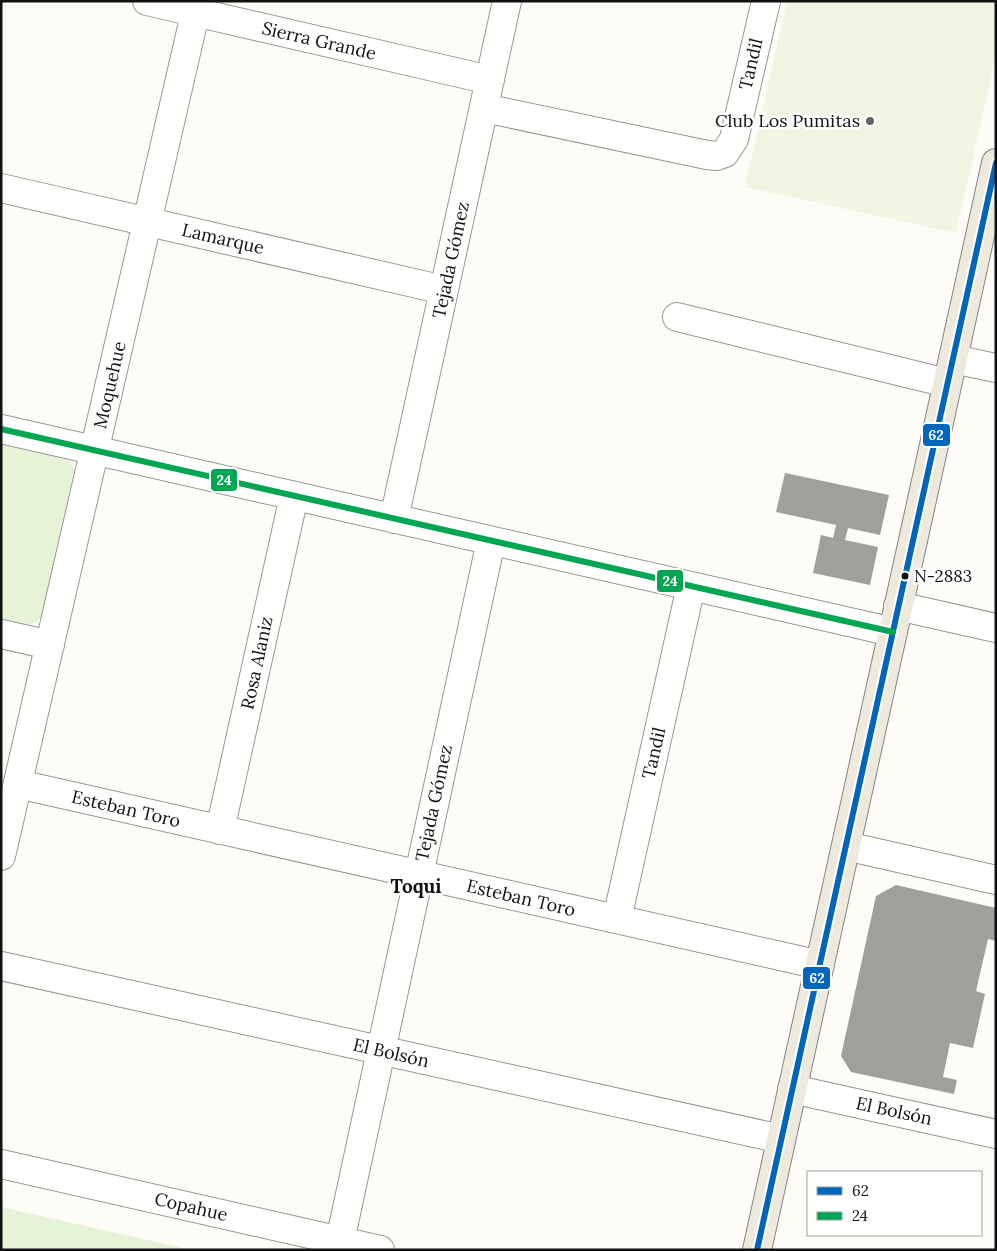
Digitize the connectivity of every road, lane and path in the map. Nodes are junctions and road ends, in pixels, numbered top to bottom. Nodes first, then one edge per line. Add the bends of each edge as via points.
1 (147, 1) edge
2 (507, 1) edge
3 (766, 1) edge
4 (197, 7) edge
5 (490, 80) junction
6 (484, 108) junction
7 (996, 163) edge
8 (1, 188) edge
9 (147, 221) junction
10 (444, 290) junction
11 (677, 317) dead end
12 (996, 368) edge
13 (950, 371) junction
14 (1, 430) edge
15 (95, 451) junction
16 (294, 496) junction
17 (394, 519) junction
18 (491, 541) junction
19 (691, 586) junction
20 (896, 619) junction
21 (996, 628) edge
22 (1, 634) edge
23 (50, 645) junction
24 (18, 784) junction
25 (220, 830) junction
26 (846, 846) junction
27 (1, 856) edge
28 (419, 875) junction
29 (996, 880) edge
30 (617, 919) junction
31 (820, 965) junction
32 (1, 966) edge
33 (381, 1050) junction
34 (792, 1089) junction
35 (996, 1134) edge
36 (781, 1139) junction
37 (1, 1164) edge
38 (340, 1241) junction
39 (380, 1250) edge
40 (757, 1250) edge

1 - 4 street, Sierra Grande
2 - 5 street, Tejada Gómez
3 - 6 street, Tandil via 734,139 725,153 707,155
4 - 5 street, Sierra Grande
4 - 9 street, Moquehue
5 - 6 street, Tejada Gómez
6 - 10 street, Tejada Gómez
7 - 13 main road
8 - 9 street, Lamarque
9 - 10 street, Lamarque
9 - 15 street, Moquehue
10 - 17 street, Tejada Gómez
11 - 13 street
12 - 13 street
13 - 20 main road
14 - 15 street
15 - 16 street
15 - 23 street, Moquehue
16 - 17 street
16 - 25 street, Rosa Alaniz
17 - 18 street
18 - 19 street
18 - 28 street, Tejada Gómez
19 - 20 street
19 - 30 street, Tandil
20 - 21 street
20 - 26 main road
22 - 23 street
23 - 24 street, Moquehue
24 - 25 street, Esteban Toro
24 - 27 street, Moquehue
25 - 28 street, Esteban Toro
26 - 29 street
26 - 31 main road
28 - 30 street, Esteban Toro
28 - 33 street, Tejada Gómez
30 - 31 street, Esteban Toro
31 - 34 main road
32 - 33 street, El Bolsón
33 - 36 street, El Bolsón
33 - 38 street, Tejada Gómez
34 - 35 street, El Bolsón
34 - 36 main road
36 - 40 main road
37 - 38 street, Copahue
38 - 39 street, Copahue

